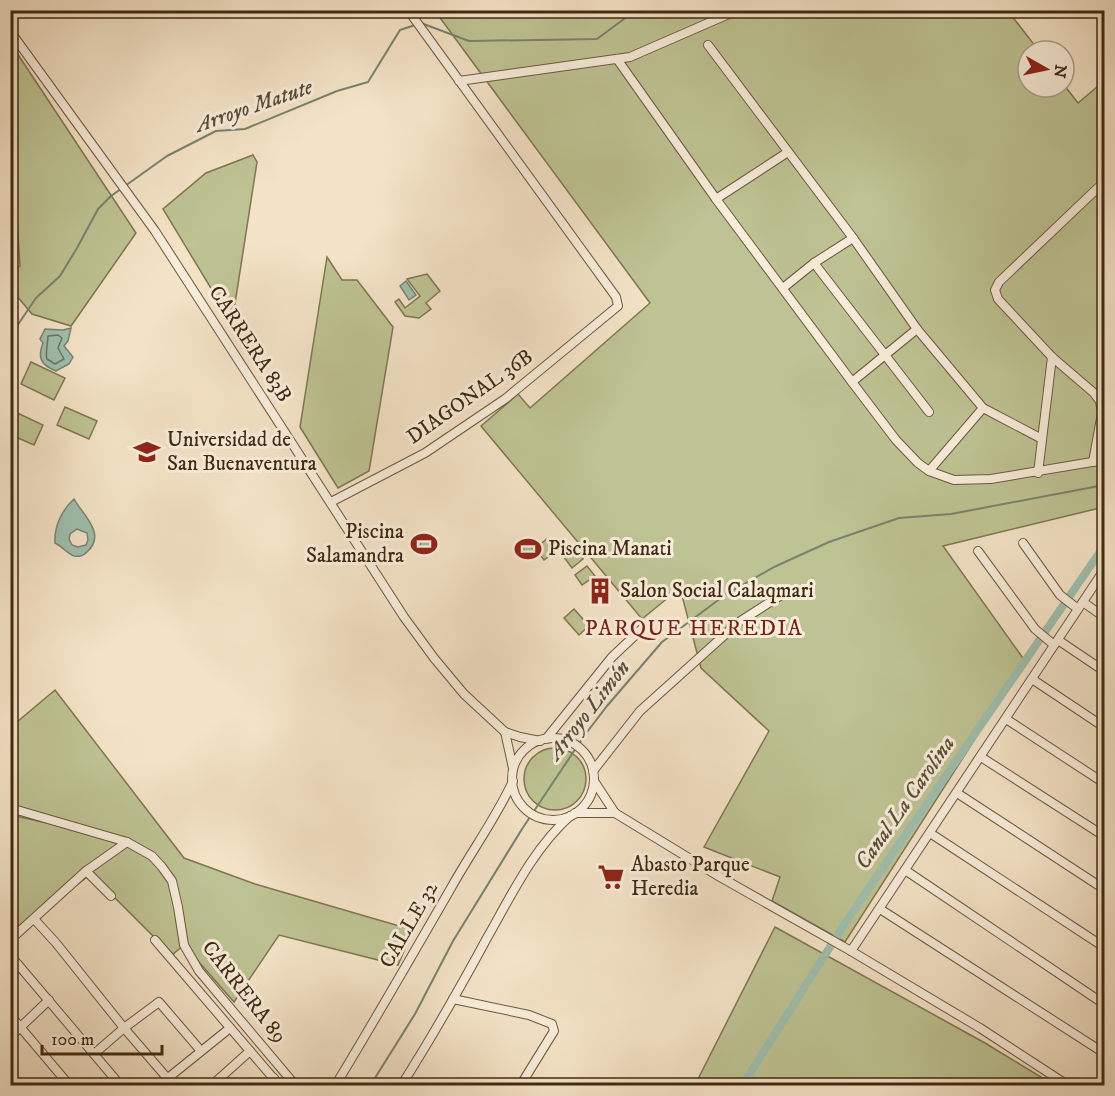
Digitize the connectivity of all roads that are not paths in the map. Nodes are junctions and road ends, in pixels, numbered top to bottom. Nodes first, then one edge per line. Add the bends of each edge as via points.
1 (408, 10) edge
2 (738, 10) edge
3 (10, 31) edge
4 (708, 45) dead end
5 (617, 59) junction
6 (459, 81) junction
7 (788, 152) junction
8 (1104, 182) edge
9 (716, 199) junction
10 (853, 238) junction
11 (814, 263) junction
12 (783, 288) junction
13 (917, 329) junction
14 (885, 355) junction
15 (1052, 357) junction
16 (852, 382) junction
17 (983, 408) junction
18 (1103, 411) edge
19 (929, 412) dead end
20 (1042, 439) junction
21 (1104, 460) edge
22 (1093, 462) junction
23 (929, 471) junction
24 (1038, 473) junction
25 (332, 502) junction
26 (1023, 543) dead end
27 (978, 550) dead end
28 (1104, 570) edge
29 (786, 592) dead end
30 (1081, 606) junction
31 (1104, 617) edge
32 (645, 626) dead end
33 (1056, 643) junction
34 (1104, 671) edge
35 (1032, 679) junction
36 (1006, 719) junction
37 (1104, 727) edge
38 (505, 732) junction
39 (543, 740) junction
40 (981, 757) junction
41 (514, 771) junction
42 (593, 771) junction
43 (513, 781) junction
44 (594, 781) junction
45 (1104, 783) edge
46 (957, 793) junction
47 (10, 808) edge
48 (615, 813) junction
49 (572, 815) junction
50 (930, 833) junction
51 (1104, 836) edge
52 (127, 842) junction
53 (905, 870) junction
54 (86, 871) junction
55 (1104, 889) edge
56 (111, 896) dead end
57 (880, 909) junction
58 (35, 920) junction
59 (10, 940) edge
60 (155, 940) dead end
61 (1104, 947) edge
62 (848, 948) junction
63 (10, 955) edge
64 (453, 999) junction
65 (49, 1000) junction
66 (1104, 1004) edge
67 (10, 1015) edge
68 (21, 1028) junction
69 (124, 1028) junction
70 (230, 1028) junction
71 (10, 1037) edge
72 (201, 1051) junction
73 (250, 1051) junction
74 (1104, 1053) edge
75 (94, 1054) junction
76 (168, 1078) junction
77 (274, 1078) junction
78 (70, 1086) edge
79 (121, 1086) edge
80 (174, 1086) edge
81 (211, 1086) edge
82 (265, 1086) edge
83 (280, 1086) edge
84 (296, 1086) edge
85 (335, 1086) edge
86 (401, 1086) edge
87 (520, 1086) edge
88 (1069, 1086) edge

1 - 6 street
2 - 5 street via 630,57
3 - 25 street, CARRERA 83B via 138,207
4 - 7 street
5 - 6 street
5 - 9 street
6 - 25 street, DIAGONAL 36B via 616,297 618,306 505,399 425,453
7 - 9 street
7 - 10 street
8 - 15 street via 995,290
9 - 12 street
10 - 11 street
10 - 13 street
11 - 12 street
11 - 14 street
12 - 16 street
13 - 14 street
13 - 17 street
14 - 16 street
14 - 19 street
15 - 18 street via 1094,393
15 - 20 street
16 - 23 street via 896,440
17 - 20 street
17 - 23 street
18 - 22 street
20 - 24 street
21 - 22 street
22 - 24 street
23 - 24 street via 954,480
25 - 38 street, CARRERA 83B via 434,658 464,694
26 - 30 street via 1060,595
27 - 33 street via 1035,630
28 - 30 street
29 - 42 street via 739,622 640,711
30 - 31 street
30 - 33 street
32 - 39 street via 612,657
33 - 34 street
33 - 35 street
35 - 36 street
35 - 37 street
36 - 40 street
36 - 45 street
38 - 39 street, CARRERA 83B
38 - 41 street
39 - 41 street via 523,752
39 - 42 street via 569,741 585,753
40 - 46 street
40 - 51 street
41 - 43 street
42 - 44 street
43 - 49 street via 521,804 534,815 551,820
43 - 85 street, CALLE 32
44 - 48 street
44 - 49 street via 589,799
46 - 50 street
46 - 55 street
47 - 52 street, CARRERA 89
48 - 49 street
48 - 62 street via 720,878
49 - 64 street via 545,842
50 - 53 street
50 - 61 street
52 - 54 street
52 - 84 street, CARRERA 89 via 152,856 162,867 171,882 184,945 199,971
53 - 57 street
53 - 66 street
54 - 56 street
54 - 58 street
57 - 62 street
57 - 74 street
58 - 59 street
58 - 69 street
60 - 70 street
62 - 88 street
63 - 65 street
64 - 86 street
64 - 87 street via 552,1024 554,1031
65 - 68 street
65 - 75 street
67 - 68 street
68 - 71 street
68 - 78 street
69 - 72 street via 159,1002
69 - 75 street
69 - 76 street
70 - 72 street
70 - 73 street
72 - 76 street
73 - 77 street
73 - 81 street
75 - 79 street
76 - 80 street
77 - 82 street
77 - 83 street

